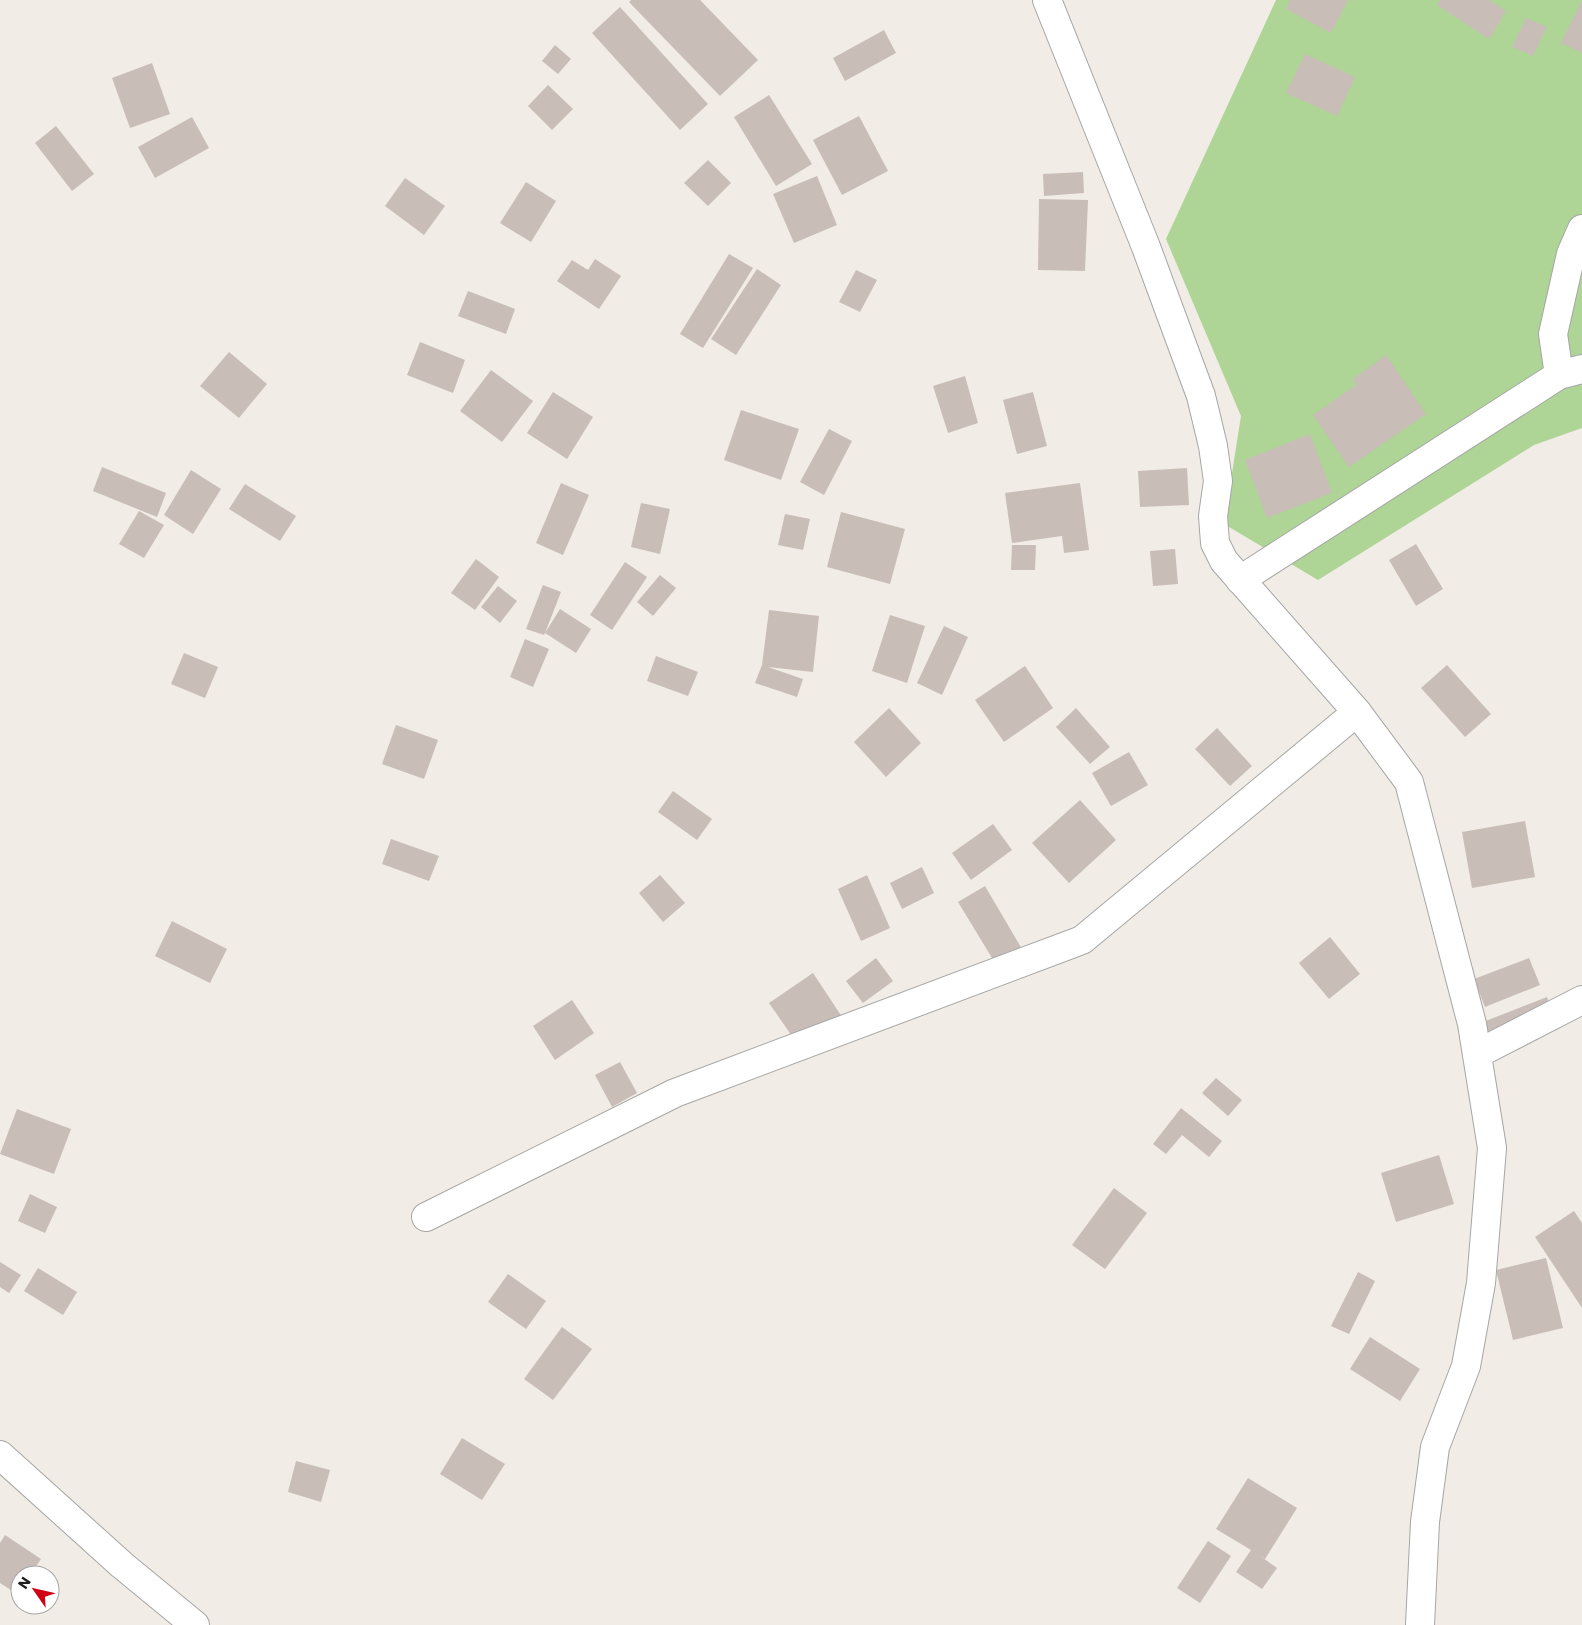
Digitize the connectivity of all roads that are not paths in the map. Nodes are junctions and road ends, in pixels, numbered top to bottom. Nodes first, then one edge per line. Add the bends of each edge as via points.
1 (1047, 0) edge
2 (1582, 229) edge
3 (1570, 372) edge
4 (1240, 580) junction
5 (1357, 712) junction
6 (1582, 1000) edge
7 (1477, 1054) junction
8 (426, 1217) dead end
9 (0, 1455) edge
10 (195, 1625) edge
11 (1420, 1625) edge

1 - 4 street via 1146,247 1201,396 1218,481 1213,516 1215,543 1224,561
2 - 3 street via 1571,254 1553,334
3 - 4 street
4 - 5 street
5 - 7 street via 1409,782
5 - 8 street via 1082,940 675,1093
6 - 7 street
7 - 11 street via 1492,1148 1481,1283 1466,1366 1434,1447 1425,1522
9 - 10 street via 122,1565

